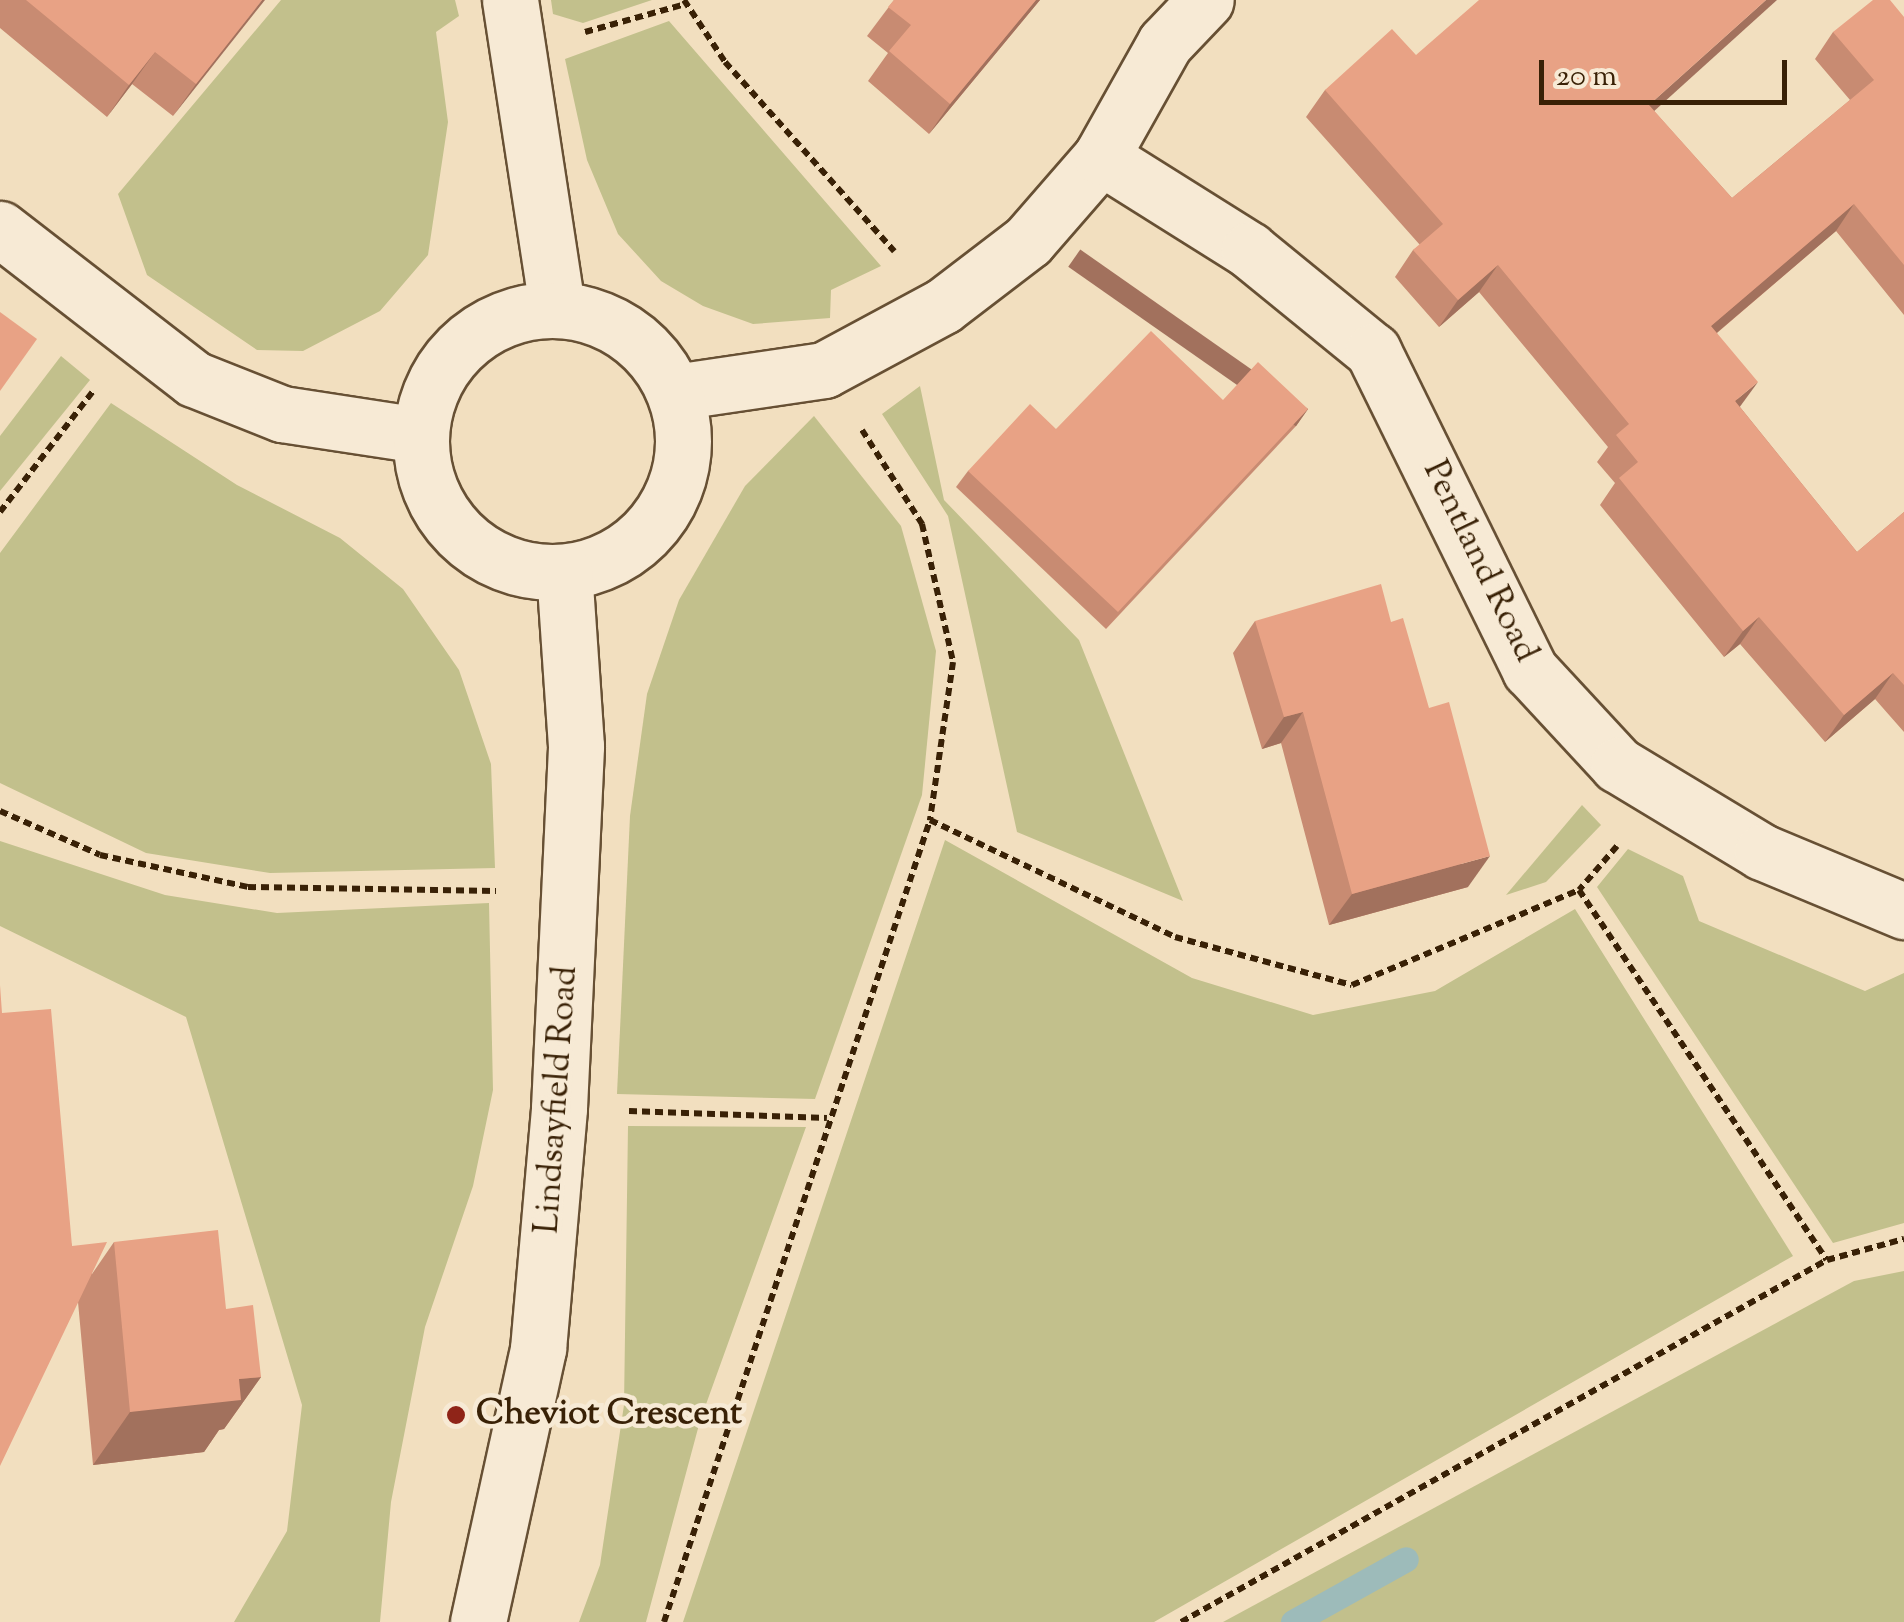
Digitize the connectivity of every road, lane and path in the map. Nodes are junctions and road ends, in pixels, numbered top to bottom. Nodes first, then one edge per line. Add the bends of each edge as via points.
1 (1206, 0) edge
2 (684, 2) edge
3 (515, 25) edge
4 (1100, 157) junction
5 (0, 229) edge
6 (943, 306) junction
7 (557, 308) junction
8 (136, 336) junction
9 (824, 370) junction
10 (674, 392) junction
11 (420, 435) junction
12 (0, 512) edge
13 (564, 572) junction
14 (1661, 794) junction
15 (0, 811) edge
16 (930, 820) junction
17 (1579, 890) junction
18 (572, 893) junction
19 (1904, 911) edge
20 (559, 1108) junction
21 (827, 1118) junction
22 (1904, 1239) edge
23 (1827, 1260) junction
24 (478, 1622) edge
25 (664, 1622) edge
26 (1181, 1622) edge

1 - 4 street via 1165,43
2 - 3 path
2 - 6 path via 724,62
3 - 7 street
4 - 6 street via 1028,241
4 - 14 street, Pentland Road via 1249,250 1373,351 1530,670 1618,765
5 - 8 street
6 - 9 street
7 - 10 street via 628,332
7 - 11 street via 478,331 429,394
8 - 11 street via 194,379 282,414
8 - 12 path
9 - 10 street
9 - 16 path via 922,524 953,662
10 - 13 street via 680,476 662,516 632,546
11 - 13 street via 424,477 442,516 472,546 509,566
13 - 18 street, Lindsayfield Road via 576,746
14 - 17 path
14 - 19 street, Pentland Road via 1762,852
15 - 18 path via 100,855 248,887
16 - 17 path via 1176,937 1352,985
16 - 21 path
17 - 23 path
18 - 20 street, Lindsayfield Road
20 - 21 path
20 - 24 street, Lindsayfield Road via 538,1349
21 - 25 path
22 - 23 path
23 - 26 path

